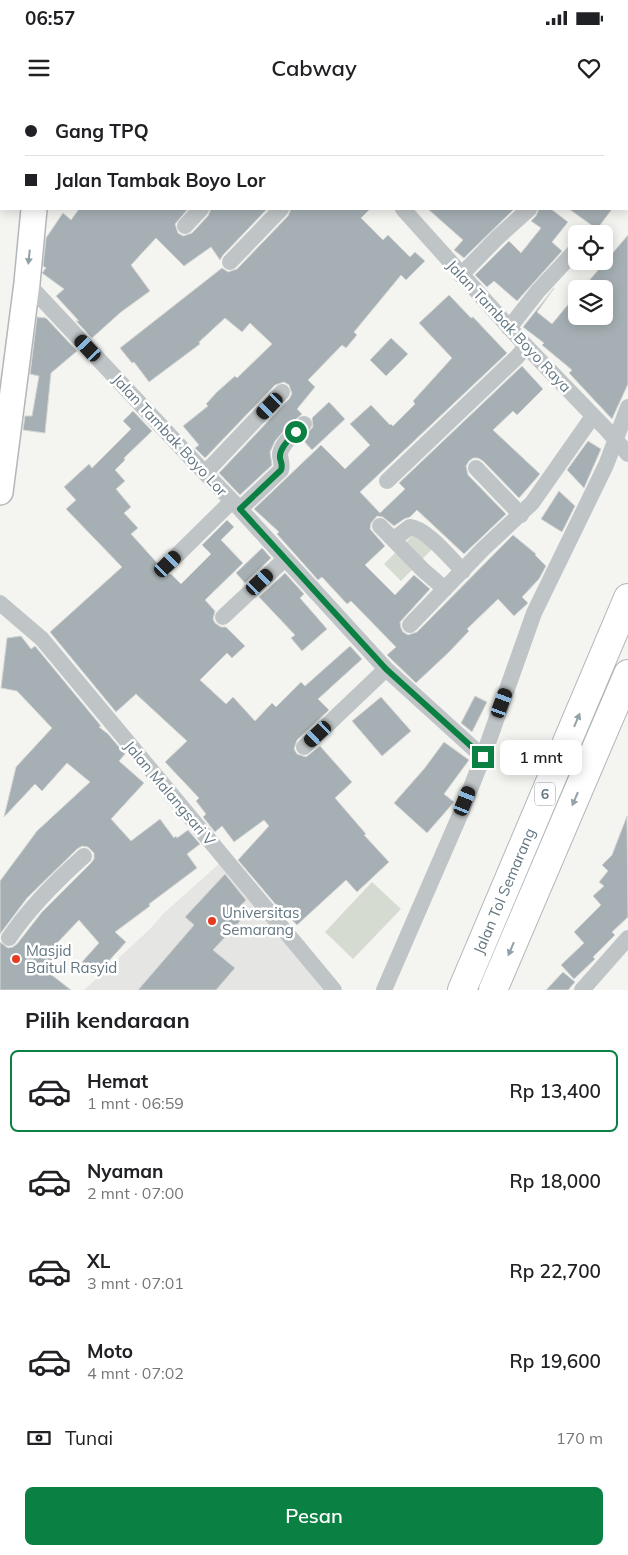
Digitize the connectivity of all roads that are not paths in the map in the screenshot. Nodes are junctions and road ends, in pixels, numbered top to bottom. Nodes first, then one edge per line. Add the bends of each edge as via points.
1 (34, 210) edge
2 (200, 210) edge
3 (280, 210) edge
4 (404, 210) edge
5 (528, 210) edge
6 (185, 226) dead end
7 (568, 259) edge
8 (230, 262) dead end
9 (461, 274) junction
10 (27, 283) junction
11 (509, 328) junction
12 (526, 346) junction
13 (282, 392) dead end
14 (628, 407) edge
15 (593, 416) junction
16 (304, 424) dead end
17 (616, 441) junction
18 (628, 454) edge
19 (476, 468) dead end
20 (204, 473) junction
21 (388, 482) dead end
22 (0, 492) edge
23 (236, 505) junction
24 (520, 514) junction
25 (380, 526) dead end
26 (394, 539) junction
27 (285, 559) junction
28 (168, 564) dead end
29 (463, 571) junction
30 (445, 589) junction
31 (628, 598) edge
32 (0, 603) edge
33 (223, 617) dead end
34 (410, 625) dead end
35 (386, 669) junction
36 (628, 674) edge
37 (304, 747) dead end
38 (483, 757) junction
39 (84, 856) dead end
40 (9, 938) dead end
41 (628, 938) edge
42 (334, 990) edge
43 (384, 990) edge
44 (462, 990) edge
45 (493, 990) edge
46 (582, 990) edge

1 -> 10 main road
2 - 6 street
3 - 8 street
4 - 9 street, Jalan Tambak Boyo Raya
5 - 9 street
7 - 11 street
9 - 11 street, Jalan Tambak Boyo Raya
10 - 20 street, Jalan Tambak Boyo Lor
10 - 22 main road
11 - 12 street, Jalan Tambak Boyo Raya
12 - 15 street, Jalan Tambak Boyo Raya
12 - 21 street
13 - 20 street
14 - 17 street
15 - 17 street, Jalan Tambak Boyo Raya
15 - 24 street via 541,493
16 - 23 street via 281,450 281,470
17 - 18 street, Jalan Tambak Boyo Raya
17 - 38 street via 534,613
19 - 24 street
20 - 23 street, Jalan Tambak Boyo Lor
23 - 27 street, Jalan Tambak Boyo Lor
23 - 28 street
24 - 29 street
25 - 26 street
26 - 29 street via 410,527 416,527
26 - 30 street
27 - 33 street
27 - 35 street, Jalan Tambak Boyo Lor
29 - 30 street
30 - 34 street
44 -> 31 highway, Jalan Tol Semarang / 6
32 - 42 street, Jalan Malangsari V via 42,640
35 - 37 street
35 - 38 street, Jalan Tambak Boyo Lor
36 -> 45 highway, Jalan Tol Semarang / 6
38 - 43 street
39 - 40 street via 36,903
41 - 46 street

